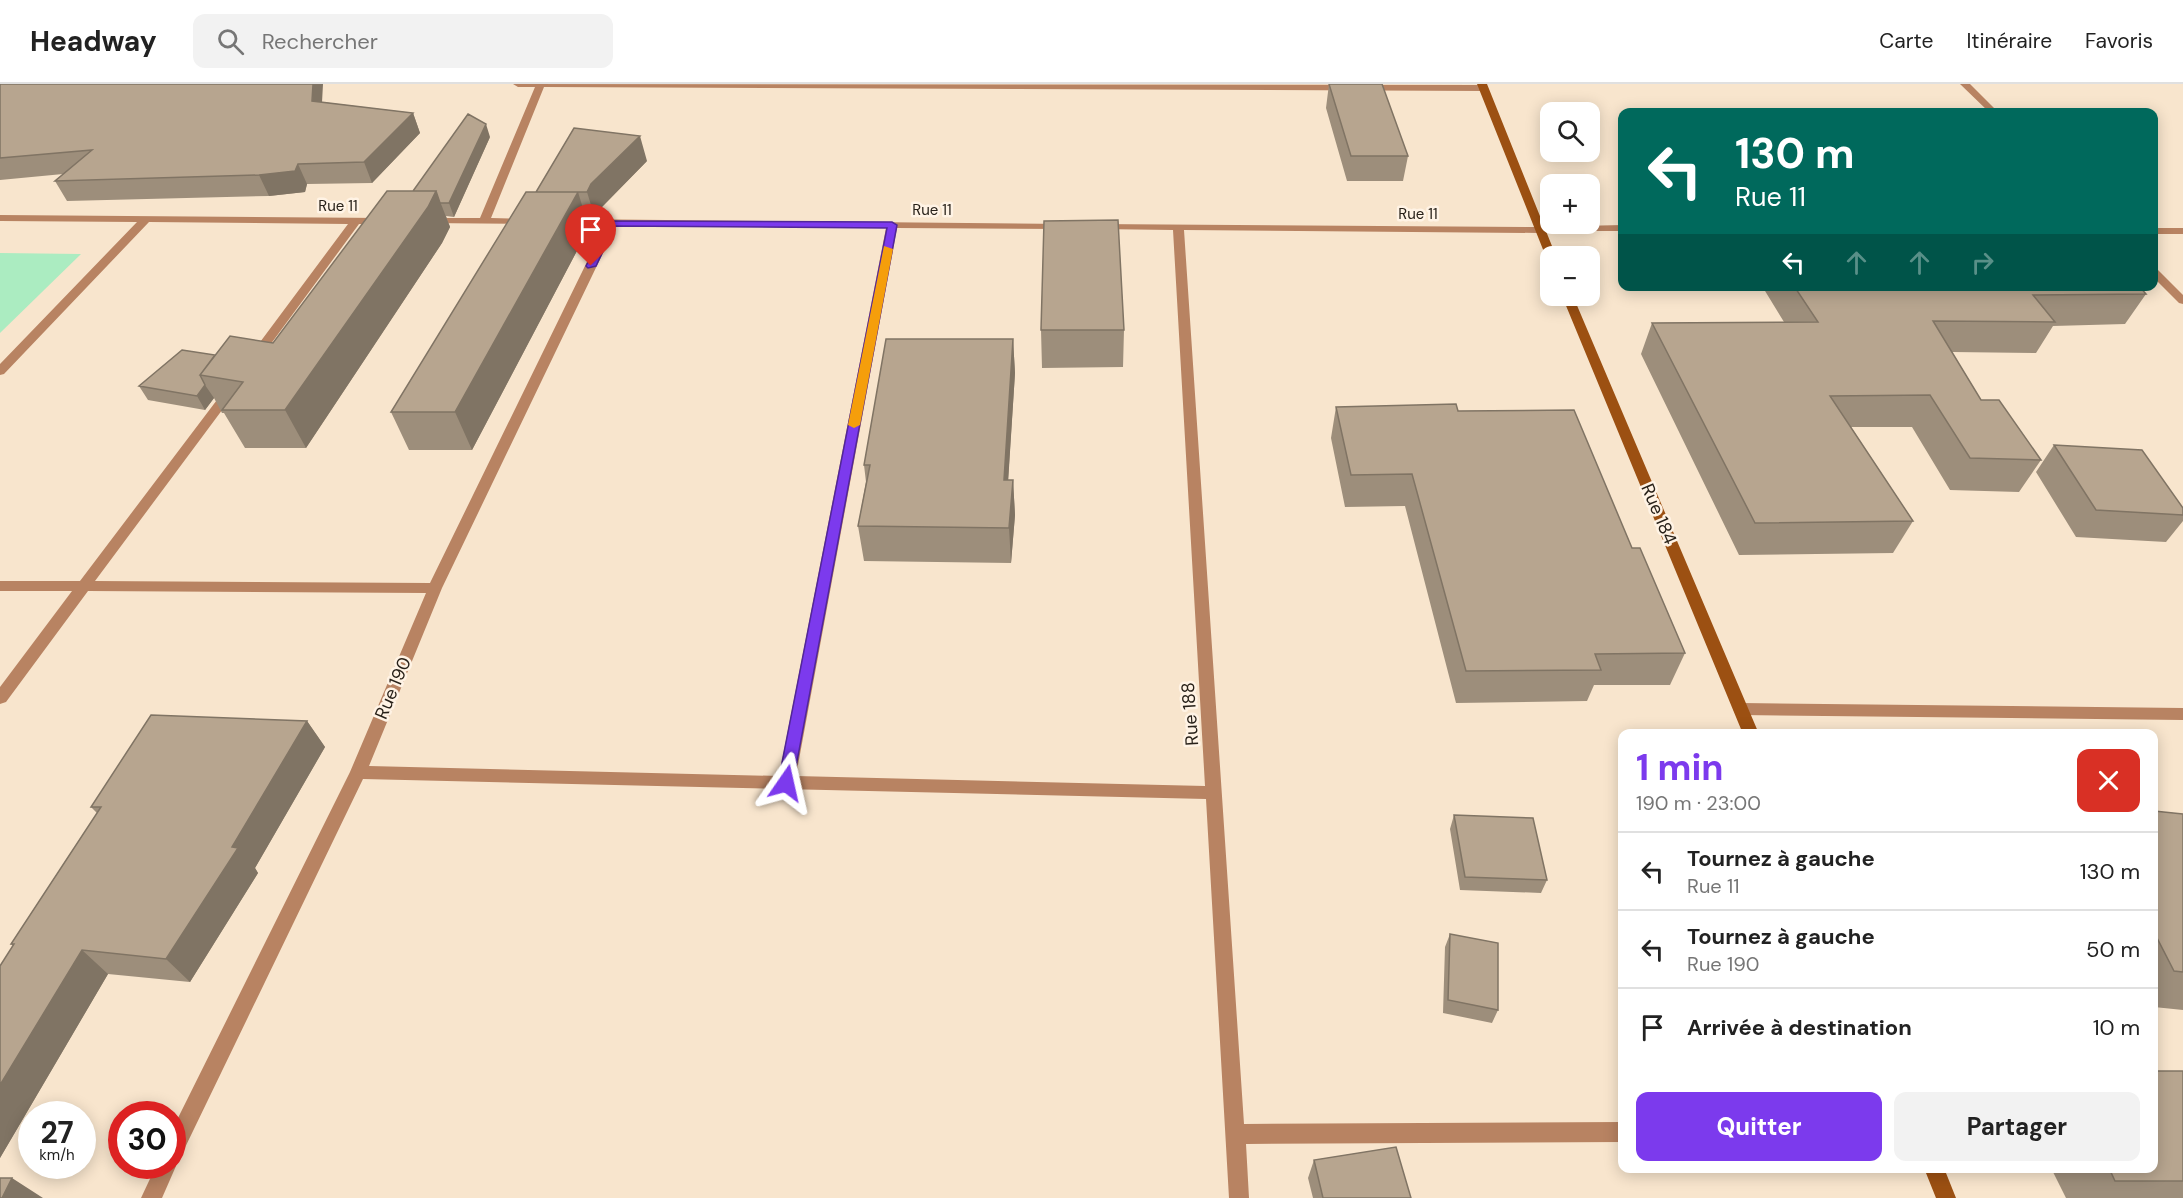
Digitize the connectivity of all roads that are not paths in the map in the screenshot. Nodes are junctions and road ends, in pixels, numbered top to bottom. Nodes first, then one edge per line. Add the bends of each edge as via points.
1 (518, 84) edge
2 (541, 84) edge
3 (1965, 84) edge
4 (1482, 86) edge
5 (1990, 108) edge
6 (0, 218) edge
7 (146, 219) junction
8 (356, 221) junction
9 (391, 221) edge
10 (414, 221) edge
11 (484, 222) junction
12 (612, 223) junction
13 (892, 225) junction
14 (1071, 226) edge
15 (1083, 226) edge
16 (1178, 227) junction
17 (1618, 228) edge
18 (1539, 229) junction
19 (2158, 231) edge
20 (2183, 231) edge
21 (1546, 246) edge
22 (2158, 276) edge
23 (2183, 301) edge
24 (1571, 306) edge
25 (0, 371) edge
26 (0, 586) edge
27 (83, 588) junction
28 (435, 588) junction
29 (0, 698) edge
30 (1741, 709) junction
31 (2183, 714) edge
32 (1749, 729) edge
33 (358, 772) junction
34 (786, 783) junction
35 (1215, 793) junction
36 (186, 1124) edge
37 (1618, 1132) edge
38 (1236, 1134) junction
39 (1936, 1173) edge
40 (160, 1179) edge
41 (151, 1198) edge
42 (1239, 1198) edge
43 (1946, 1198) edge

1 - 2 street
2 - 4 street
2 - 11 street
3 - 5 street
4 - 18 street
6 - 7 street, Rue 11
7 - 8 street, Rue 11
7 - 25 street
8 - 9 street, Rue 11
8 - 27 street
10 - 11 street, Rue 11
11 - 12 street, Rue 11
12 - 13 street, Rue 11
12 - 28 street, Rue 190
13 - 14 street, Rue 11
13 - 34 street
15 - 16 street, Rue 11
16 - 18 street, Rue 11
16 - 35 street, Rue 188
17 - 18 street, Rue 11
18 - 21 street
19 - 20 street
22 - 23 street
24 - 30 street, Rue 184
26 - 27 street
27 - 28 street
27 - 29 street
28 - 33 street, Rue 190
30 - 31 street
30 - 32 street, Rue 184
33 - 34 street
33 - 36 street, Rue 190
34 - 35 street
35 - 38 street, Rue 188
37 - 38 street
38 - 42 street, Rue 188
39 - 43 street
40 - 41 street

